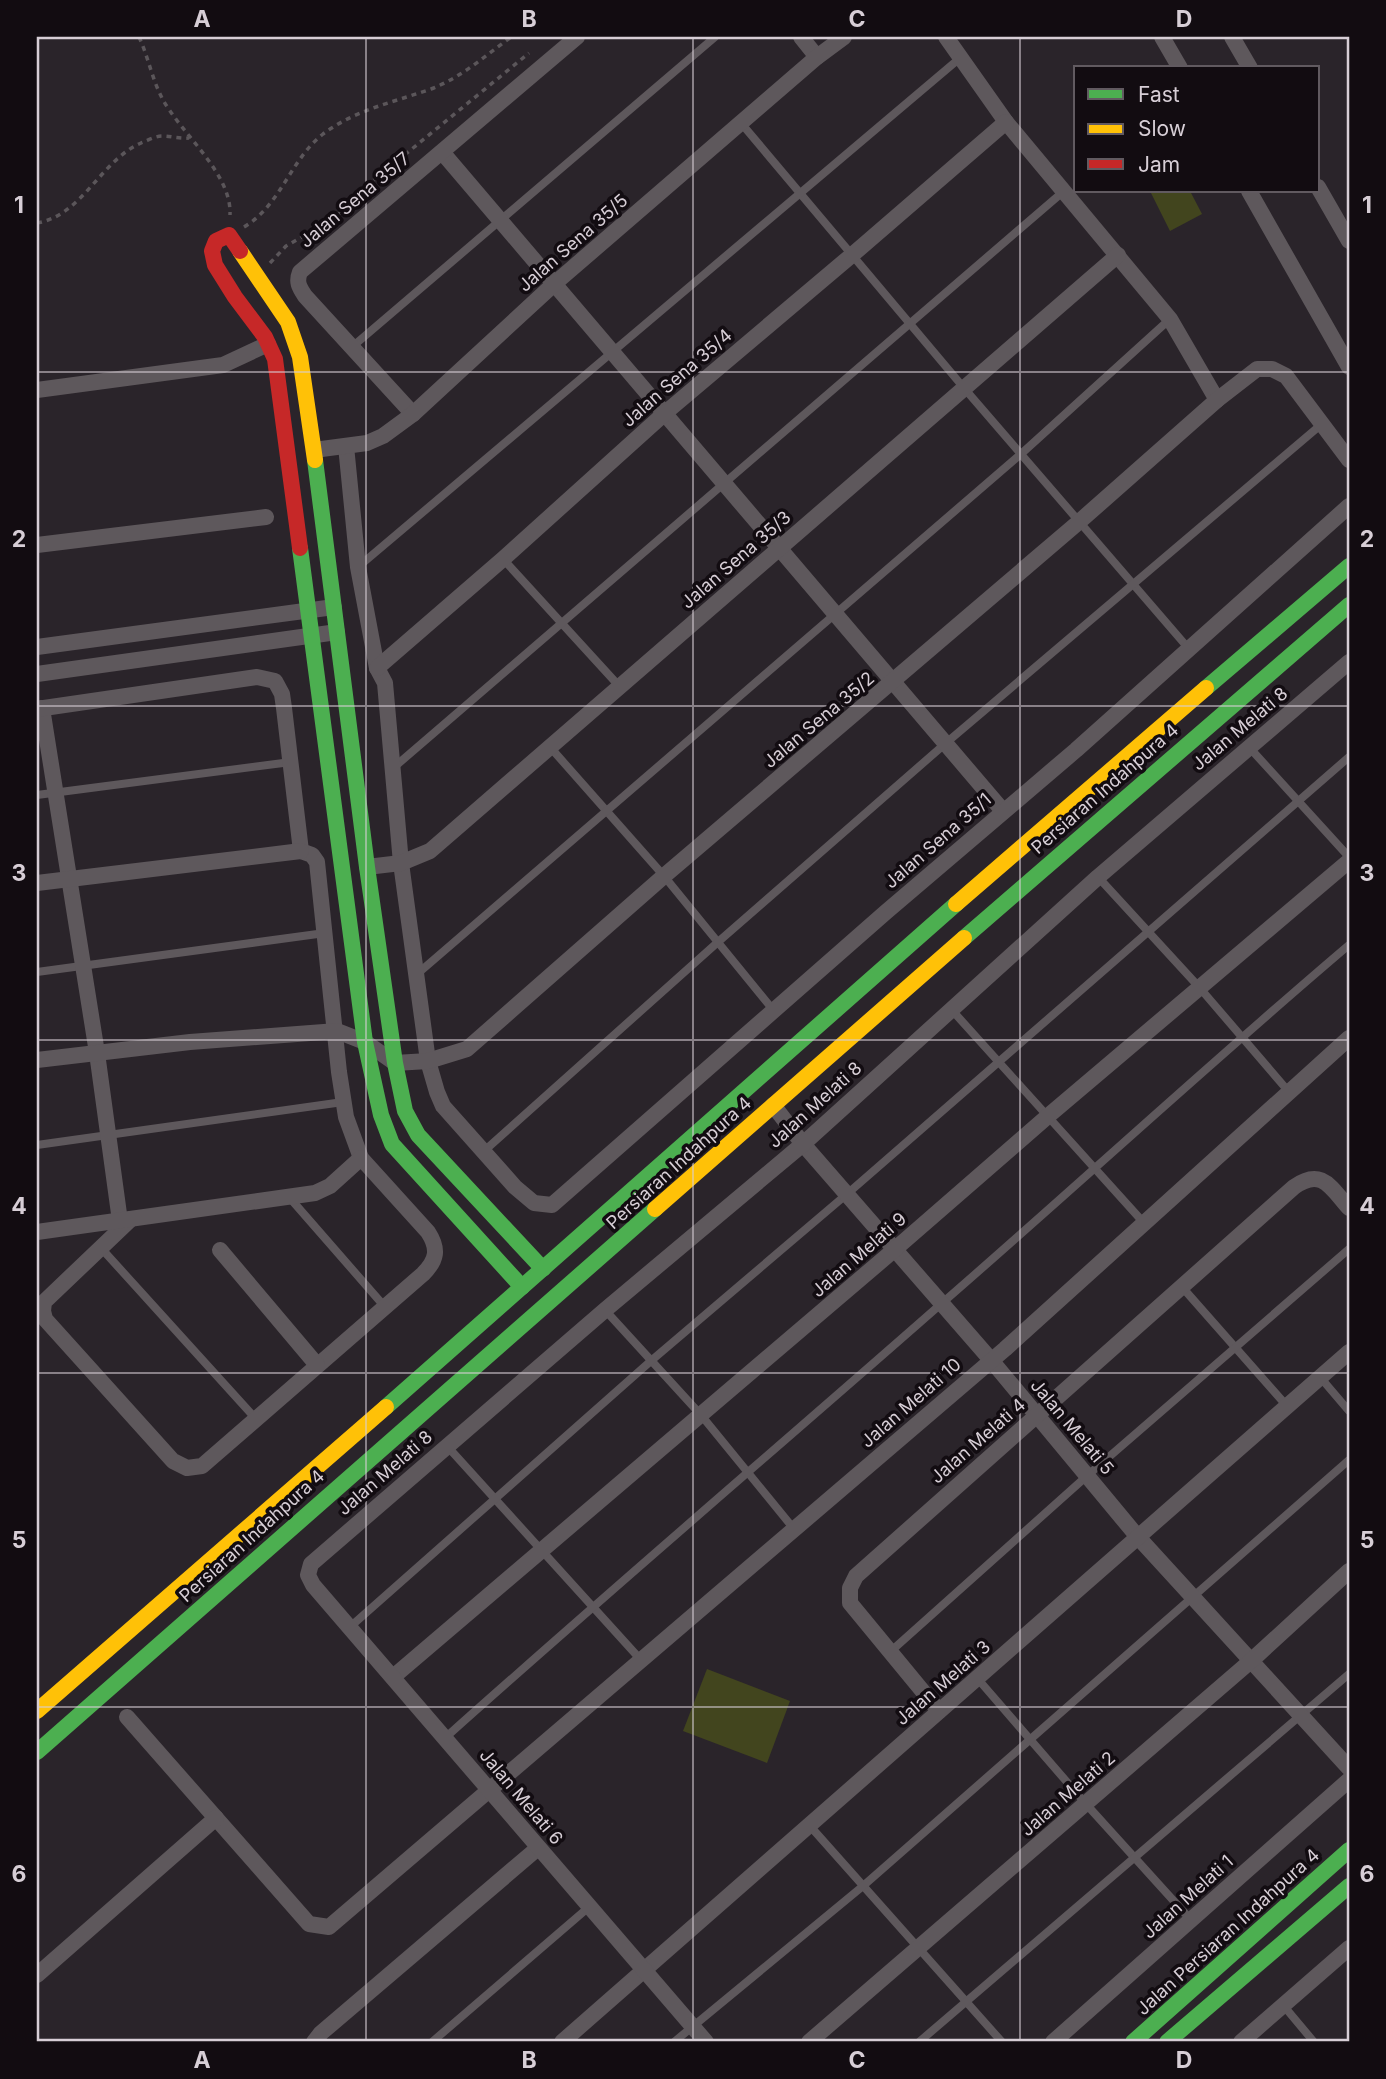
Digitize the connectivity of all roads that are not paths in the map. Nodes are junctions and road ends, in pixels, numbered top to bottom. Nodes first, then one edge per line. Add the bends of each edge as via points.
1 (577, 37) edge
2 (715, 37) edge
3 (801, 37) edge
4 (844, 37) edge
5 (946, 37) edge
6 (1162, 37) edge
7 (1232, 37) edge
8 (817, 57) junction
9 (960, 58) junction
10 (1179, 66) edge
11 (1249, 66) edge
12 (741, 122) junction
13 (1006, 122) junction
14 (442, 152) junction
15 (1065, 190) junction
16 (1320, 191) edge
17 (1250, 192) edge
18 (800, 194) junction
19 (500, 220) junction
20 (1349, 242) edge
21 (852, 255) junction
22 (1118, 255) junction
23 (554, 284) junction
24 (1170, 318) junction
25 (910, 324) junction
26 (268, 344) junction
27 (352, 347) junction
28 (613, 352) junction
29 (1349, 367) edge
30 (964, 388) junction
31 (37, 390) edge
32 (1217, 400) junction
33 (665, 413) junction
34 (413, 414) junction
35 (1322, 424) junction
36 (345, 446) junction
37 (314, 450) junction
38 (1021, 454) junction
39 (1349, 460) edge
40 (725, 484) junction
41 (1349, 506) edge
42 (266, 517) dead end
43 (1080, 521) junction
44 (37, 545) edge
45 (779, 548) junction
46 (503, 559) junction
47 (1349, 566) edge
48 (358, 568) junction
49 (1135, 583) junction
50 (1349, 605) edge
51 (334, 607) junction
52 (307, 612) junction
53 (836, 615) junction
54 (562, 624) junction
55 (337, 632) junction
56 (310, 636) junction
57 (37, 647) edge
58 (1189, 649) junction
59 (1349, 662) edge
60 (377, 668) junction
61 (37, 674) edge
62 (894, 681) junction
63 (620, 687) junction
64 (40, 708) edge
65 (946, 743) junction
66 (1248, 746) junction
67 (550, 747) junction
68 (1349, 757) edge
69 (291, 762) junction
70 (393, 769) junction
71 (55, 793) junction
72 (37, 795) edge
73 (1298, 801) junction
74 (1003, 811) junction
75 (608, 812) junction
76 (301, 851) junction
77 (1349, 859) edge
78 (401, 863) junction
79 (367, 867) junction
80 (664, 876) junction
81 (1098, 877) junction
82 (69, 879) junction
83 (37, 883) edge
84 (1148, 931) junction
85 (325, 933) junction
86 (718, 942) junction
87 (1349, 945) edge
88 (83, 965) junction
89 (37, 972) edge
90 (416, 975) junction
91 (1199, 987) junction
92 (950, 1008) junction
93 (775, 1012) junction
94 (337, 1031) junction
95 (1241, 1036) junction
96 (1349, 1038) edge
97 (365, 1042) junction
98 (97, 1053) junction
99 (37, 1060) edge
100 (998, 1060) junction
101 (428, 1061) junction
102 (395, 1063) junction
103 (1289, 1092) junction
104 (343, 1102) junction
105 (773, 1105) junction
106 (1048, 1115) junction
107 (108, 1136) junction
108 (803, 1144) junction
109 (37, 1146) edge
110 (483, 1152) junction
111 (360, 1158) junction
112 (1094, 1167) junction
113 (847, 1194) junction
114 (289, 1197) junction
115 (1349, 1208) edge
116 (126, 1220) junction
117 (1144, 1223) junction
118 (37, 1233) edge
119 (101, 1248) junction
120 (220, 1250) dead end
121 (894, 1250) junction
122 (1349, 1250) edge
123 (543, 1269) junction
124 (522, 1287) junction
125 (1182, 1287) junction
126 (942, 1304) junction
127 (385, 1307) junction
128 (605, 1310) junction
129 (1235, 1349) junction
130 (1349, 1352) edge
131 (652, 1360) junction
132 (991, 1360) junction
133 (317, 1366) junction
134 (1320, 1377) junction
135 (1286, 1405) junction
136 (1349, 1411) edge
137 (701, 1415) junction
138 (1037, 1415) junction
139 (256, 1419) junction
140 (447, 1446) junction
141 (1349, 1460) edge
142 (747, 1471) junction
143 (1088, 1475) junction
144 (496, 1500) junction
145 (794, 1529) junction
146 (1137, 1536) junction
147 (542, 1552) junction
148 (1349, 1571) edge
149 (308, 1575) joint
150 (1192, 1596) junction
151 (592, 1607) junction
152 (350, 1627) junction
153 (890, 1652) junction
154 (641, 1660) junction
155 (1252, 1660) junction
156 (1349, 1674) edge
157 (393, 1677) junction
158 (977, 1678) junction
159 (37, 1711) edge
160 (939, 1711) junction
161 (1302, 1716) junction
162 (127, 1717) dead end
163 (445, 1738) junction
164 (1030, 1738) junction
165 (37, 1752) edge
166 (1349, 1768) edge
167 (1349, 1780) edge
168 (490, 1789) junction
169 (1086, 1804) junction
170 (216, 1818) junction
171 (810, 1826) junction
172 (538, 1848) junction
173 (1349, 1850) edge
174 (1135, 1858) junction
175 (863, 1886) junction
176 (1349, 1886) edge
177 (589, 1907) junction
178 (1191, 1920) junction
179 (1349, 1948) edge
180 (918, 1949) junction
181 (645, 1970) junction
182 (37, 1975) edge
183 (967, 2001) junction
184 (1283, 2005) junction
185 (692, 2026) junction
186 (314, 2042) edge
187 (432, 2042) edge
188 (562, 2042) edge
189 (674, 2042) edge
190 (706, 2042) edge
191 (809, 2042) edge
192 (919, 2042) edge
193 (1002, 2042) edge
194 (1053, 2042) edge
195 (1133, 2042) edge
196 (1167, 2042) edge
197 (1241, 2042) edge
198 (1314, 2042) edge

1 - 14 street, Jalan Sena 35/7
2 - 19 lane
3 - 8 street
4 - 8 street, Jalan Sena 35/5
5 - 9 street
6 - 10 street
7 - 11 street
8 - 12 street, Jalan Sena 35/5
9 - 13 street
9 - 18 lane
12 - 18 lane
12 - 23 street, Jalan Sena 35/5
13 - 15 street
13 - 21 street, Jalan Sena 35/4
14 - 19 street
14 - 27 street, Jalan Sena 35/7 via 300,272 298,286
15 - 22 street
15 - 25 lane
16 - 20 street
17 - 29 street
18 - 21 lane
18 - 28 lane
19 - 23 street
19 - 27 lane
21 - 25 lane
21 - 33 street, Jalan Sena 35/4
22 - 24 street
22 - 30 street, Jalan Sena 35/3
23 - 28 street
23 - 34 street, Jalan Sena 35/5
24 - 32 street
24 - 38 lane
25 - 30 lane
25 - 40 lane
26 - 31 street via 223,365
26 - 37 street via 210,254 218,239 229,235 288,321 300,357
26 - 52 street via 275,359
27 - 34 street, Jalan Sena 35/7
28 - 33 street
28 - 48 lane
30 - 38 lane
30 - 45 street, Jalan Sena 35/3
32 - 35 street, Jalan Sena 35/2 via 1256,369 1272,369 1286,376
32 - 43 street, Jalan Sena 35/2
33 - 40 street
33 - 46 street, Jalan Sena 35/4
34 - 36 street, Jalan Sena 35/5 via 383,436
35 - 39 street
35 - 49 lane
36 - 37 street, Jalan Sena 35/5
36 - 48 street
37 - 51 street
38 - 43 lane
38 - 53 lane
40 - 45 street
40 - 54 lane
41 - 58 street, Jalan Sena 35/1
42 - 44 street
43 - 49 lane
43 - 62 street, Jalan Sena 35/2
45 - 53 street
45 - 63 street, Jalan Sena 35/3
46 - 54 lane
46 - 60 street, Jalan Sena 35/4
47 - 123 street, Persiaran Indahpura 4 via 1049,821
48 - 60 street
49 - 58 lane
49 - 65 lane
50 - 105 street, Persiaran Indahpura 4
51 - 52 street
51 - 55 street
52 - 56 street
52 - 57 street
53 - 62 street
53 - 75 lane
54 - 63 lane
54 - 70 lane
55 - 56 street
55 - 79 street
56 - 61 street
56 - 97 street
58 - 74 street, Jalan Sena 35/1
59 - 66 street, Jalan Melati 8
60 - 70 street via 385,683
62 - 65 street
62 - 80 street, Jalan Sena 35/2
63 - 67 street, Jalan Sena 35/3
64 - 69 street via 257,677 275,681 282,694
64 - 71 street
65 - 74 street
65 - 86 lane
66 - 73 lane
66 - 81 street, Jalan Melati 8
67 - 75 lane
67 - 78 street, Jalan Sena 35/3 via 430,851
68 - 73 lane
69 - 71 lane
69 - 76 street
70 - 78 street
71 - 72 lane
71 - 82 street
73 - 77 lane
73 - 84 lane
74 - 93 street, Jalan Sena 35/1
75 - 80 lane
75 - 90 lane
76 - 82 street
76 - 85 street via 317,862
77 - 91 street, Jalan Melati 9
78 - 79 street, Jalan Sena 35/3
78 - 90 street
79 - 102 street
80 - 86 lane
80 - 101 street, Jalan Sena 35/2 via 467,1049
81 - 84 lane
81 - 92 street, Jalan Melati 8
82 - 83 street
82 - 88 street
84 - 91 lane
84 - 100 lane
85 - 88 lane
85 - 94 street
86 - 93 lane
86 - 110 lane
87 - 95 lane
88 - 89 lane
88 - 98 street
90 - 101 street
91 - 95 lane
91 - 106 street, Jalan Melati 9
92 - 100 lane
92 - 108 street, Jalan Melati 8
93 - 110 street, Jalan Sena 35/1 via 552,1205 534,1203
94 - 97 street
94 - 98 street
94 - 104 street
95 - 103 lane
95 - 112 lane
96 - 103 street, Jalan Melati 10
97 - 102 street
97 - 124 street via 392,1143
98 - 99 street
98 - 107 street
100 - 106 lane
100 - 113 lane
101 - 102 street, Jalan Sena 35/2
101 - 110 street via 443,1106
102 - 123 street via 405,1111 418,1135
103 - 117 street, Jalan Melati 10
104 - 107 lane
104 - 111 street
105 - 108 street, Jalan Melati 5
105 - 165 street, Persiaran Indahpura 4
106 - 112 lane
106 - 121 street, Jalan Melati 9
107 - 109 lane
107 - 116 street
108 - 113 street, Jalan Melati 5
108 - 128 street, Jalan Melati 8
111 - 114 street via 330,1186
111 - 127 street via 436,1244 431,1266
112 - 117 lane
112 - 126 lane
113 - 121 street, Jalan Melati 5
113 - 131 lane
114 - 116 street
114 - 127 lane
115 - 125 street, Jalan Melati 4 via 1325,1181 1303,1181
116 - 118 street
116 - 119 street
117 - 132 street, Jalan Melati 10
119 - 139 lane
119 - 139 street via 44,1302 45,1319 173,1461 187,1468 202,1466
120 - 133 street
121 - 126 street, Jalan Melati 5
121 - 137 street, Jalan Melati 9
122 - 129 lane
123 - 124 street, Persiaran Indahpura 4
124 - 159 street, Persiaran Indahpura 4
125 - 129 lane
125 - 138 street, Jalan Melati 4
126 - 132 street, Jalan Melati 5
126 - 142 lane
127 - 133 street
128 - 131 lane
128 - 140 street, Jalan Melati 8
129 - 135 lane
129 - 143 lane
130 - 134 street, Jalan Melati 3
131 - 137 lane
131 - 144 lane
132 - 138 street, Jalan Melati 5
132 - 145 street, Jalan Melati 10
133 - 139 street
134 - 135 street, Jalan Melati 3
134 - 136 lane
135 - 146 street, Jalan Melati 3
137 - 142 lane
137 - 147 street, Jalan Melati 9
138 - 143 street, Jalan Melati 5
138 - 153 street, Jalan Melati 4 via 856,1576 850,1603
140 - 144 lane
140 - 149 street, Jalan Melati 8 via 320,1555
141 - 150 lane
142 - 145 lane
142 - 151 lane
143 - 146 street, Jalan Melati 5
143 - 153 lane
144 - 147 lane
144 - 152 lane
145 - 154 street, Jalan Melati 10
146 - 150 street, Jalan Melati 5
146 - 158 street, Jalan Melati 3
147 - 151 lane
147 - 157 street, Jalan Melati 9
148 - 155 street, Jalan Melati 2
149 - 152 street, Jalan Melati 6
150 - 155 street, Jalan Melati 5
150 - 164 lane
151 - 154 lane
151 - 163 lane
152 - 157 street, Jalan Melati 6
153 - 160 street, Jalan Melati 4
154 - 168 street, Jalan Melati 10
155 - 161 street, Jalan Melati 5
155 - 169 street, Jalan Melati 2
156 - 161 lane
157 - 163 street, Jalan Melati 6
158 - 160 street, Jalan Melati 3
158 - 164 lane
160 - 171 street, Jalan Melati 3
161 - 166 street, Jalan Melati 5
161 - 174 lane
162 - 170 street, Jalan Melati 10
163 - 168 street, Jalan Melati 6
164 - 169 lane
164 - 175 lane
167 - 178 street, Jalan Melati 1
168 - 170 street, Jalan Melati 10 via 329,1927 309,1924
168 - 172 street, Jalan Melati 6
169 - 174 lane
169 - 180 street, Jalan Melati 2
170 - 182 street
171 - 175 lane
171 - 181 street, Jalan Melati 3
172 - 177 street, Jalan Melati 6
172 - 186 street
173 - 195 street, Jalan Persiaran Indahpura 4
174 - 178 lane
174 - 183 lane
175 - 180 lane
175 - 185 lane
176 - 196 street
177 - 181 street, Jalan Melati 6
177 - 187 lane
178 - 194 street, Jalan Melati 1
179 - 184 street
180 - 183 lane
180 - 191 street, Jalan Melati 2
181 - 185 street, Jalan Melati 6
181 - 188 street, Jalan Melati 3
183 - 192 lane
183 - 193 lane
184 - 197 street
184 - 198 lane
185 - 189 lane
185 - 190 street, Jalan Melati 6

